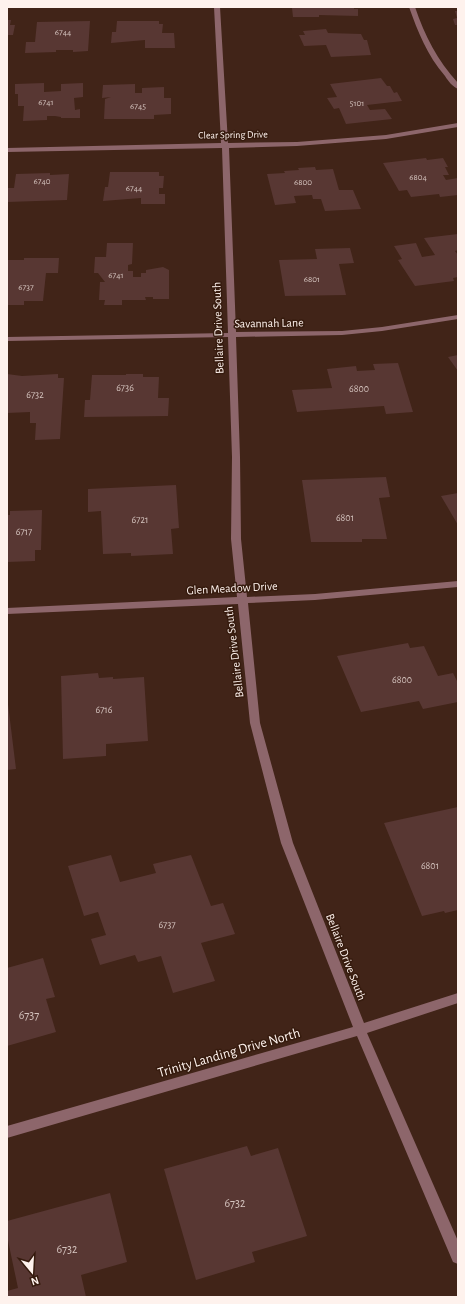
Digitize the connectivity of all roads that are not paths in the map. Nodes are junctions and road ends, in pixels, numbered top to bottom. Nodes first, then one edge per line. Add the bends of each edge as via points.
1 (217, 7) edge
2 (412, 7) edge
3 (458, 87) edge
4 (458, 125) edge
5 (225, 145) junction
6 (7, 150) edge
7 (458, 317) edge
8 (231, 336) junction
9 (7, 339) edge
10 (458, 584) edge
11 (241, 601) junction
12 (7, 611) edge
13 (458, 998) edge
14 (360, 1030) junction
15 (7, 1132) edge
16 (458, 1257) edge

1 - 5 street, Bellaire Drive South
2 - 3 street via 426,46 439,67
4 - 5 street, Clear Spring Drive via 386,137 297,144
5 - 6 street, Clear Spring Drive
5 - 8 street, Bellaire Drive South
7 - 8 street, Savannah Lane via 342,333
8 - 9 street, Savannah Lane
8 - 11 street, Bellaire Drive South via 236,539
10 - 11 street, Glen Meadow Drive
11 - 12 street, Glen Meadow Drive
11 - 14 street, Bellaire Drive South via 255,722 285,835
13 - 14 street, Trinity Landing Drive North
14 - 15 street, Trinity Landing Drive North
14 - 16 street, Bellaire Drive South

